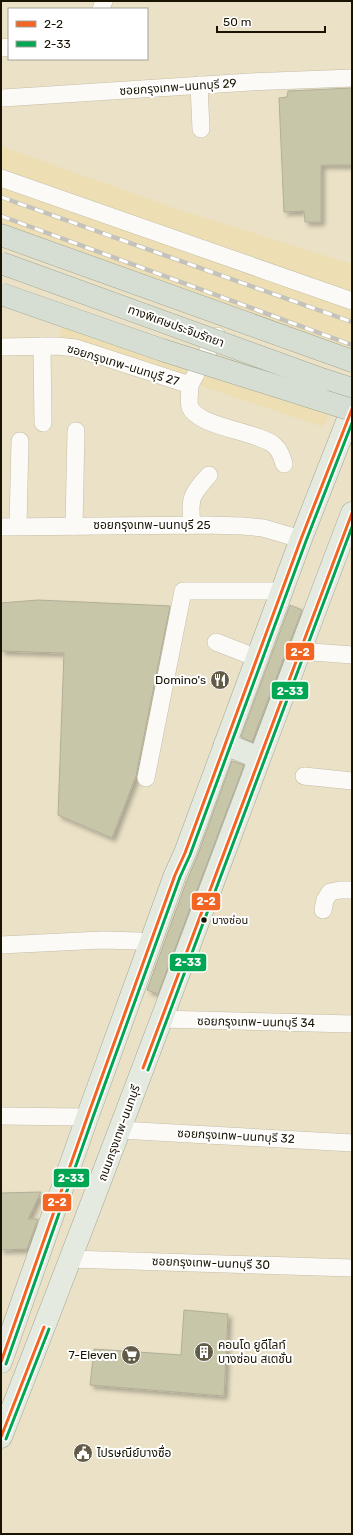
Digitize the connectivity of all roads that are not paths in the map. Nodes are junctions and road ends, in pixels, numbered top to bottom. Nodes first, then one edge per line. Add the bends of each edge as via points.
1 (352, 78) edge
2 (199, 85) junction
3 (3, 98) dead end
4 (201, 129) dead end
5 (1, 178) edge
6 (1, 235) edge
7 (1, 259) edge
8 (1, 263) edge
9 (1, 294) edge
10 (352, 301) edge
11 (218, 336) junction
12 (42, 346) junction
13 (1, 347) edge
14 (352, 361) edge
15 (190, 385) junction
16 (352, 391) edge
17 (352, 410) edge
18 (43, 423) dead end
19 (76, 431) dead end
20 (20, 441) dead end
21 (284, 464) dead end
22 (209, 475) dead end
23 (352, 513) edge
24 (192, 525) junction
25 (18, 526) junction
26 (74, 526) junction
27 (1, 527) edge
28 (301, 538) junction
29 (282, 591) junction
30 (216, 642) dead end
31 (299, 651) junction
32 (352, 655) edge
33 (257, 658) junction
34 (224, 744) junction
35 (259, 758) junction
36 (304, 776) dead end
37 (146, 778) dead end
38 (352, 780) edge
39 (352, 890) edge
40 (323, 910) dead end
41 (150, 943) junction
42 (1, 945) edge
43 (160, 1019) junction
44 (352, 1024) edge
45 (88, 1115) junction
46 (1, 1116) edge
47 (120, 1130) junction
48 (352, 1143) edge
49 (39, 1252) junction
50 (70, 1259) junction
51 (352, 1268) edge
52 (1, 1362) edge
53 (1, 1437) edge

1 - 2 street, ซอยกรุงเทพ-นนทบุรี 29
2 - 3 street, ซอยกรุงเทพ-นนทบุรี 29
2 - 4 street
5 - 10 street
6 - 14 highway
7 - 11 main road
8 - 16 highway, ทางพิเศษประจิมรัถยา, bridge
9 - 17 highway, bridge via 162,350
11 - 15 street, ซอยกรุงเทพ-นนทบุรี 27
11 - 16 main road
12 - 13 street, ซอยกรุงเทพ-นนทบุรี 27
12 - 15 street, ซอยกรุงเทพ-นนทบุรี 27 via 76,348
12 - 18 street
15 - 21 street via 190,406 196,415 274,445
17 - 28 main road
19 - 26 street
20 - 25 street
22 - 24 street via 192,497
23 - 31 main road, ถนนกรุงเทพ-นนทบุรี
24 - 26 street, ซอยกรุงเทพ-นนทบุรี 25
24 - 28 street, ซอยกรุงเทพ-นนทบุรี 25 via 263,528
25 - 26 street, ซอยกรุงเทพ-นนทบุรี 25
25 - 27 street, ซอยกรุงเทพ-นนทบุรี 25
28 - 29 main road
29 - 33 main road
29 - 37 street via 183,591
30 - 33 street
31 - 32 street
31 - 35 main road, ถนนกรุงเทพ-นนทบุรี
33 - 34 main road
34 - 35 main road
34 - 41 main road
35 - 43 main road, ถนนกรุงเทพ-นนทบุรี
36 - 38 street
39 - 40 street via 330,892
41 - 42 street via 102,940
41 - 45 main road
43 - 44 street, ซอยกรุงเทพ-นนทบุรี 34
43 - 47 main road, ถนนกรุงเทพ-นนทบุรี
45 - 46 street
45 - 49 main road
47 - 48 street, ซอยกรุงเทพ-นนทบุรี 32
47 - 50 main road, ถนนกรุงเทพ-นนทบุรี
49 - 50 main road
49 - 52 main road
50 - 51 street, ซอยกรุงเทพ-นนทบุรี 30
50 - 53 main road, ถนนกรุงเทพ-นนทบุรี

